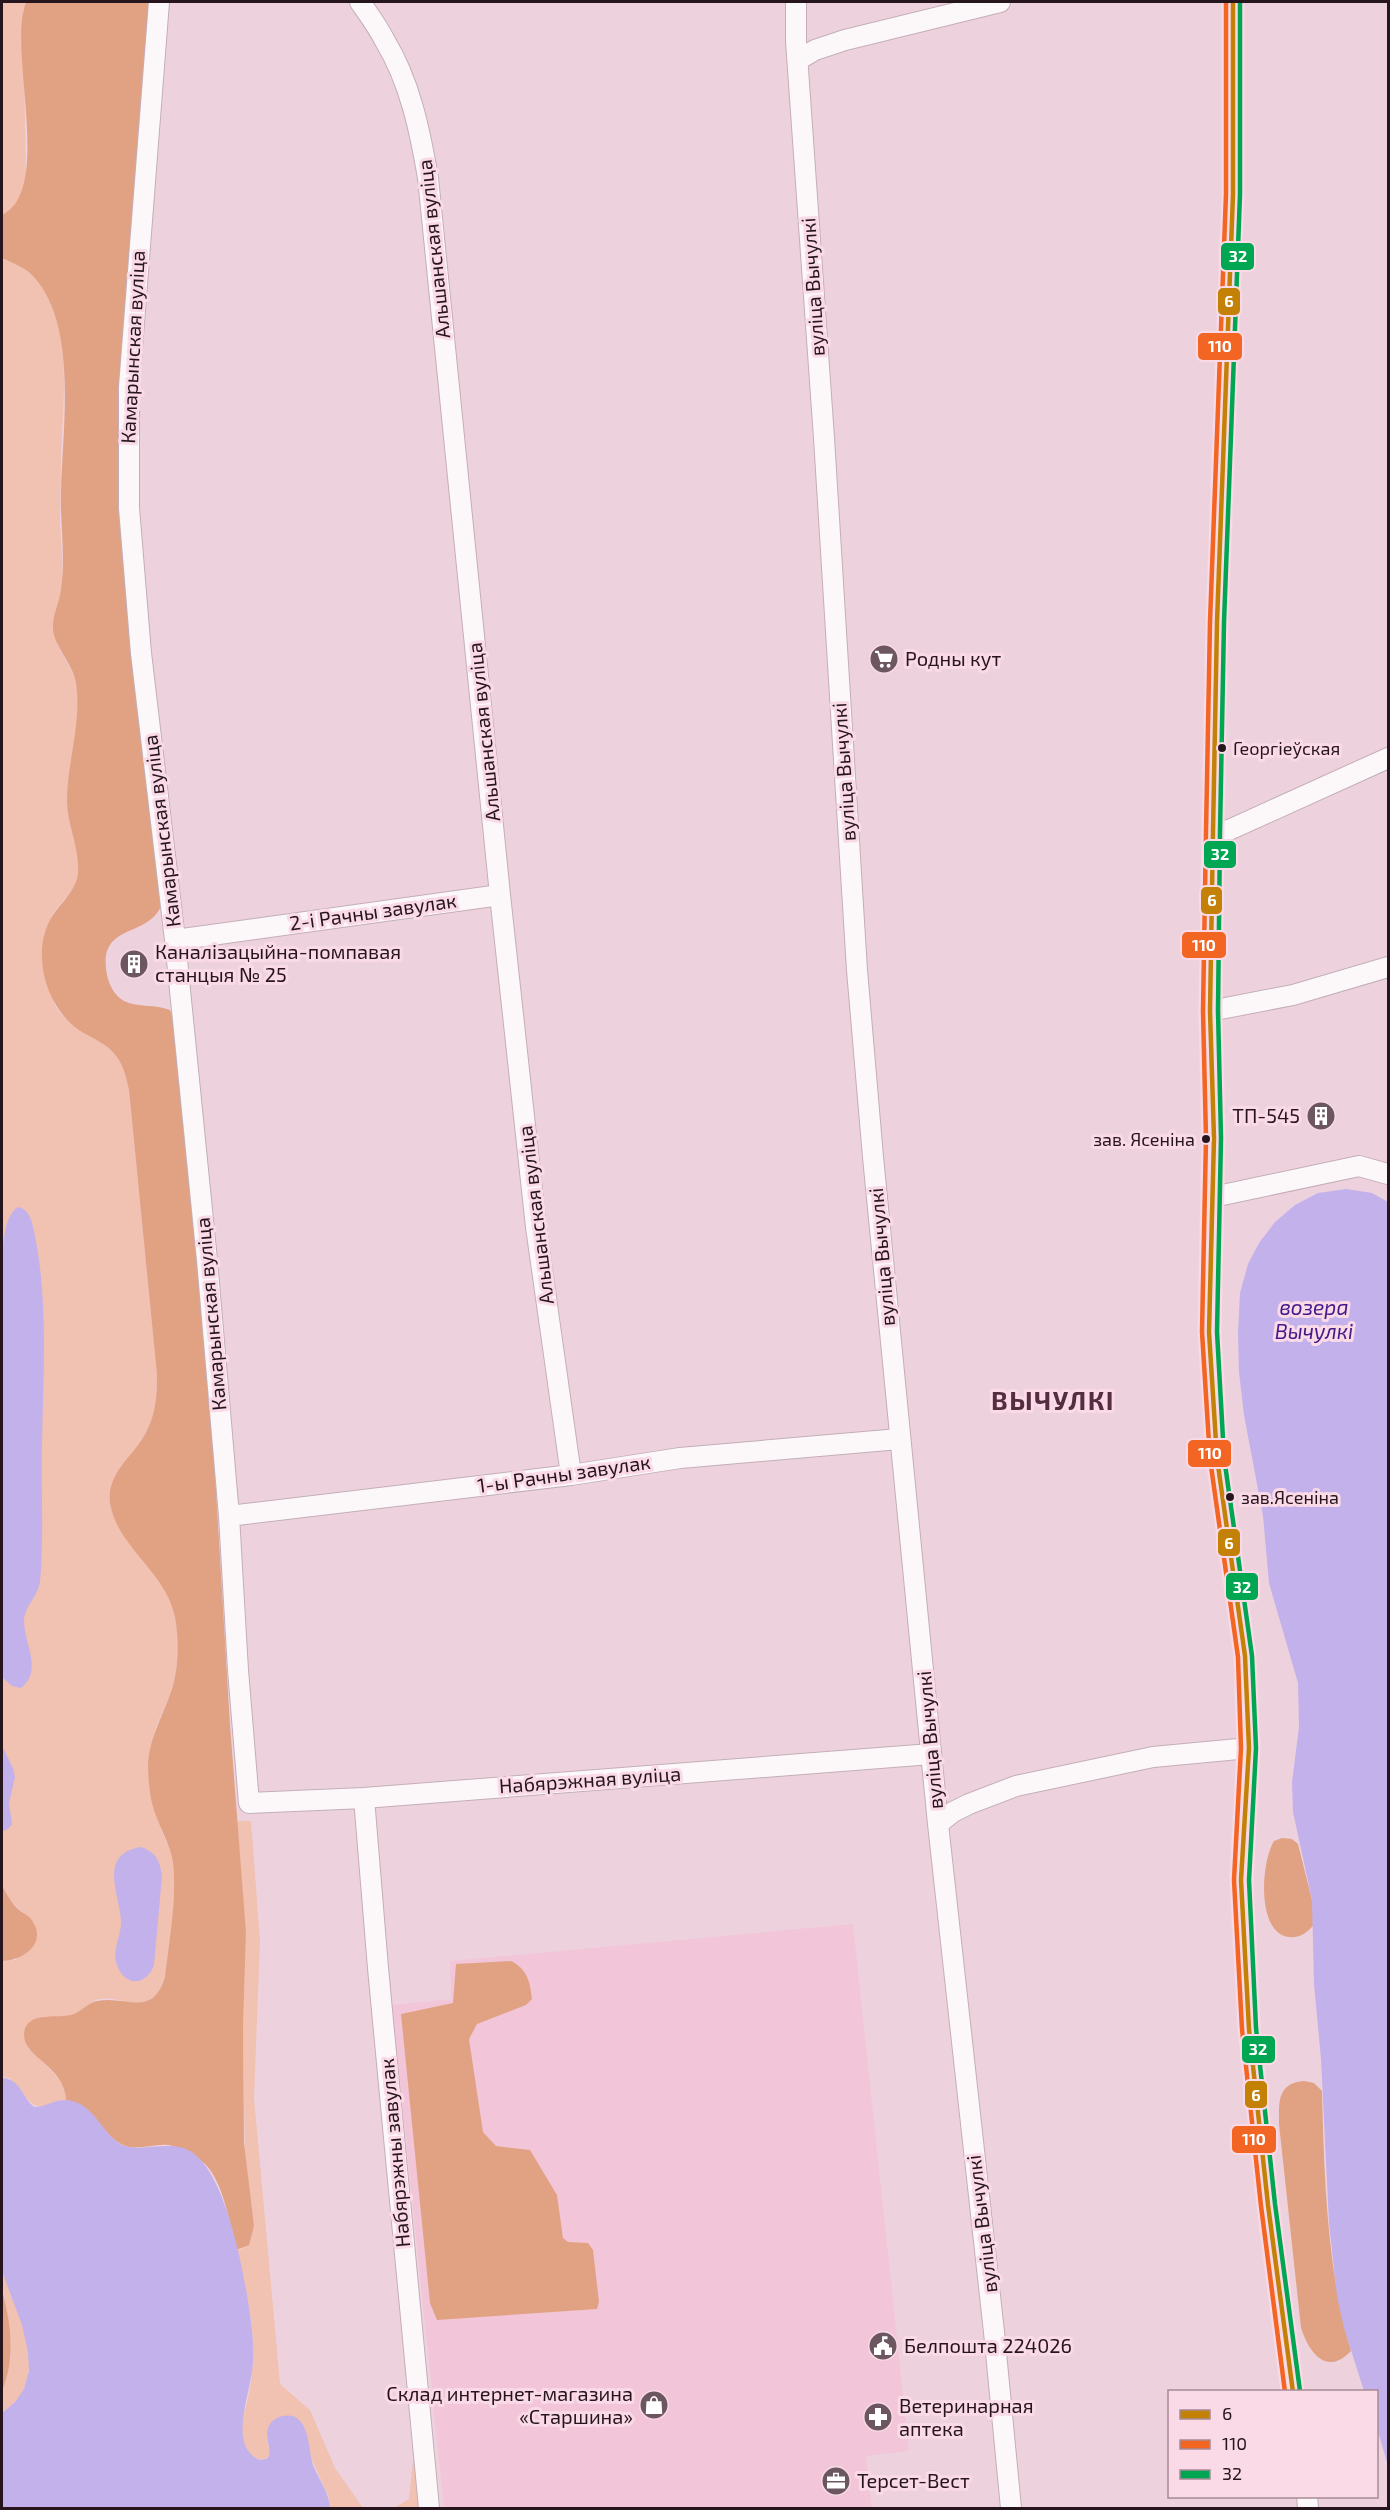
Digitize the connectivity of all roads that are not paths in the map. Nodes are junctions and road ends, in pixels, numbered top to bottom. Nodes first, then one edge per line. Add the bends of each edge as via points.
1 (159, 2) edge
2 (360, 2) edge
3 (796, 2) edge
4 (1000, 2) edge
5 (1233, 2) edge
6 (798, 60) junction
7 (1389, 758) edge
8 (1213, 832) junction
9 (500, 895) junction
10 (175, 940) junction
11 (1389, 967) edge
12 (1210, 1011) junction
13 (1389, 1174) edge
14 (1213, 1197) junction
15 (899, 1439) junction
16 (571, 1475) junction
17 (229, 1516) junction
18 (1249, 1748) junction
19 (931, 1754) junction
20 (364, 1798) junction
21 (249, 1803) joint
22 (938, 1824) junction
23 (1293, 2390) edge
24 (429, 2508) edge
25 (1011, 2508) edge

1 - 10 street, Камарынская вуліца via 132,323 127,445 137,619
2 - 9 street, Альшанская вуліца via 387,43 405,86 421,134 428,178
3 - 6 street, вуліца Вычулкі
4 - 6 street via 845,40
5 - 8 street via 1233,194
6 - 15 street, вуліца Вычулкі via 857,970
7 - 8 street via 1229,830
8 - 12 street
9 - 10 street, 2-і Рачны завулак
9 - 16 street, Альшанская вуліца via 536,1227
10 - 17 street, Камарынская вуліца
11 - 12 street via 1293,995
12 - 14 street
13 - 14 street via 1359,1166
14 - 18 street via 1209,1332 1217,1458 1245,1656
15 - 16 street, 1-ы Рачны завулак via 680,1458
15 - 19 street, вуліца Вычулкі
16 - 17 street, 1-ы Рачны завулак
17 - 21 street, Камарынская вуліца
18 - 22 street via 1153,1757 1016,1786 953,1812
18 - 23 street via 1241,1880 1250,2029
19 - 20 street, Набярэжная вуліца
19 - 22 street, вуліца Вычулкі
20 - 21 street, Набярэжная вуліца
20 - 24 street, Набярэжны завулак
22 - 25 street, вуліца Вычулкі

